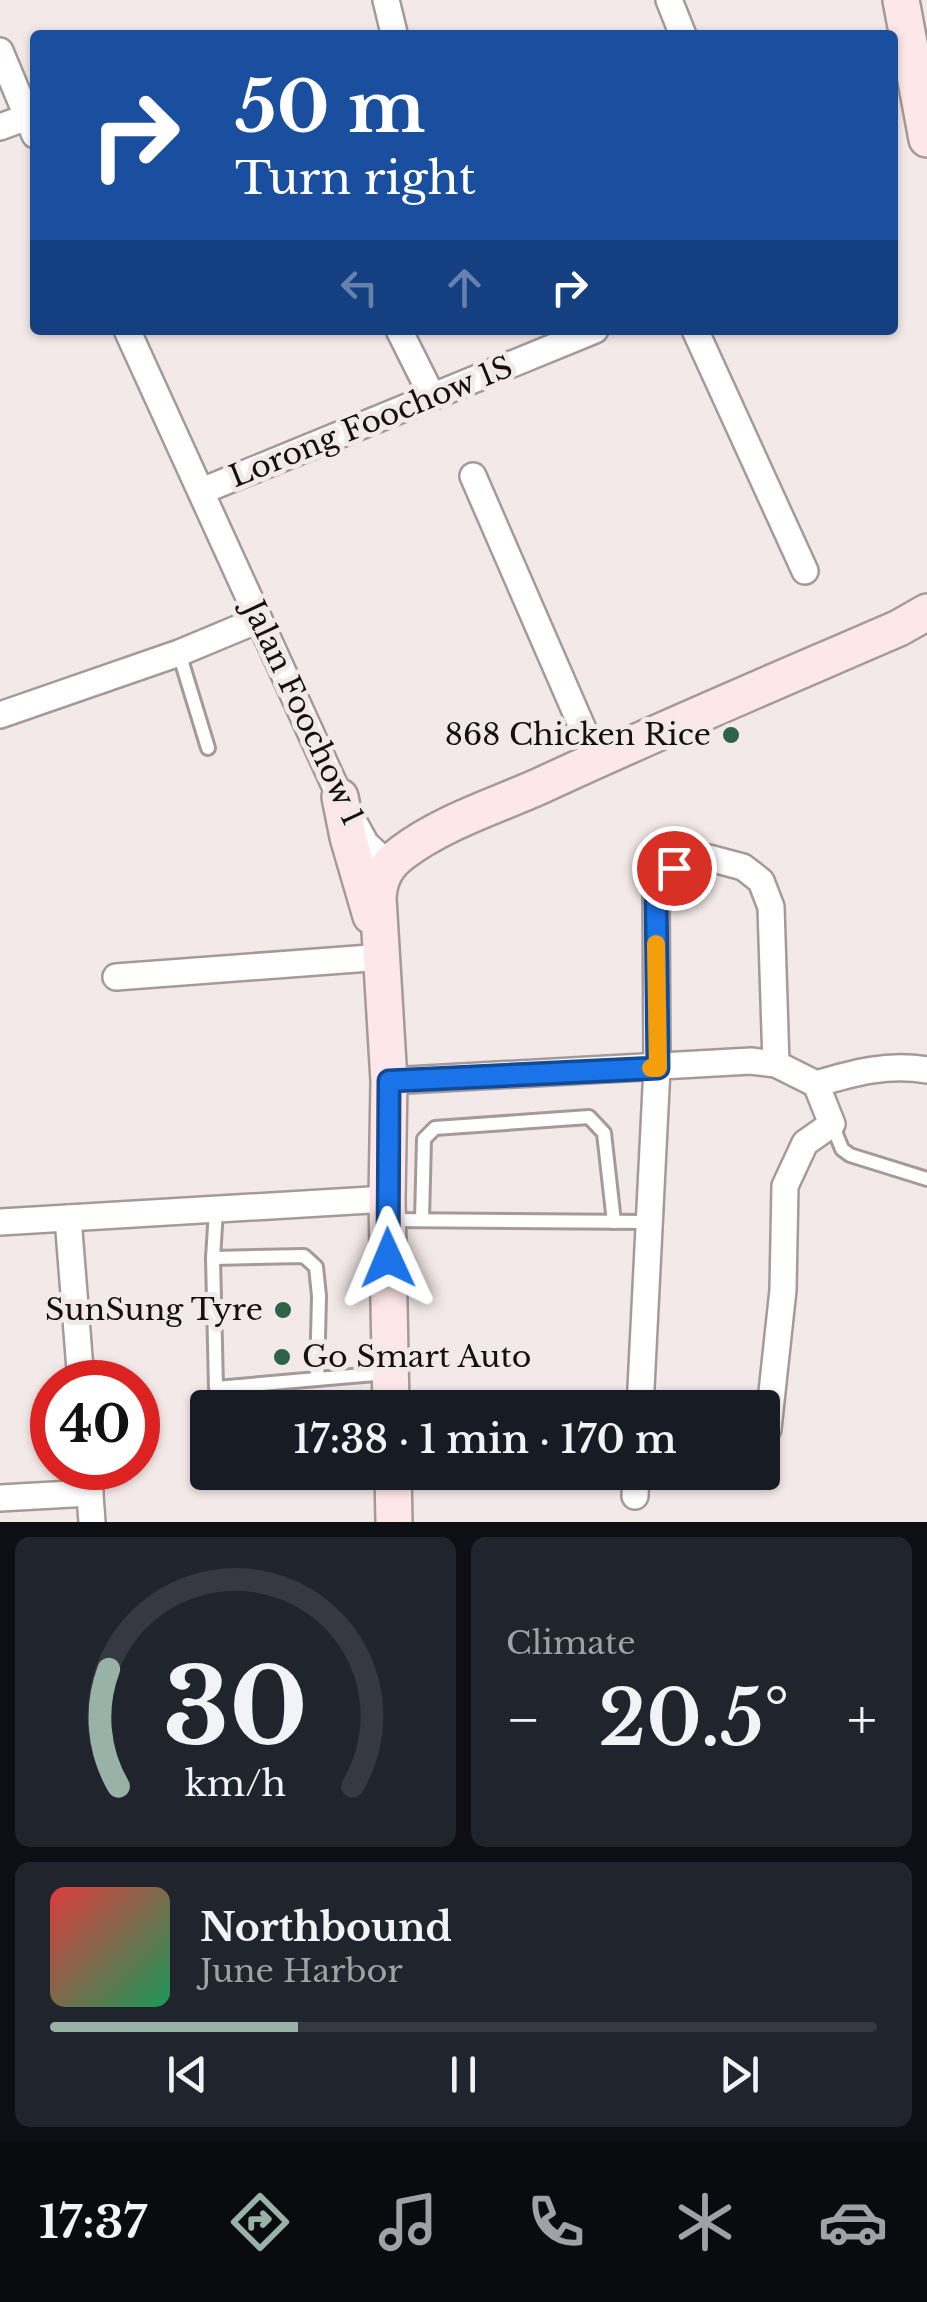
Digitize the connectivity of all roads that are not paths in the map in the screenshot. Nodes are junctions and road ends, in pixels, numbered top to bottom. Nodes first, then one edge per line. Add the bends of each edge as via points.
1 (386, 0) edge
2 (669, 0) edge
3 (901, 0) edge
4 (394, 30) edge
5 (681, 30) edge
6 (0, 52) edge
7 (30, 124) edge
8 (0, 126) edge
9 (30, 126) edge
10 (927, 139) edge
11 (128, 335) edge
12 (402, 335) edge
13 (583, 335) edge
14 (697, 335) edge
15 (432, 396) junction
16 (473, 476) dead end
17 (202, 491) junction
18 (806, 571) dead end
19 (927, 612) edge
20 (258, 620) junction
21 (179, 653) junction
22 (0, 715) edge
23 (208, 748) dead end
24 (596, 760) junction
25 (340, 798) junction
26 (388, 865) junction
27 (381, 946) junction
28 (116, 977) dead end
29 (776, 1064) junction
30 (658, 1068) junction
31 (927, 1070) edge
32 (389, 1081) junction
33 (816, 1084) junction
34 (832, 1124) junction
35 (927, 1179) edge
36 (216, 1210) junction
37 (399, 1213) junction
38 (68, 1218) junction
39 (0, 1222) edge
40 (614, 1222) junction
41 (649, 1222) junction
42 (212, 1258) junction
43 (79, 1360) edge
44 (317, 1379) junction
45 (391, 1390) edge
46 (641, 1390) edge
47 (772, 1390) edge
48 (39, 1490) edge
49 (89, 1490) edge
50 (393, 1490) edge
51 (0, 1498) edge
52 (92, 1522) edge
53 (394, 1522) edge

1 - 4 street
2 - 5 street
3 - 10 street
6 - 7 street
8 - 9 street
11 - 17 street, Jalan Foochow 1
12 - 15 street
13 - 15 street, Lorong Foochow 1S
14 - 18 street
15 - 17 street, Lorong Foochow 1S
16 - 24 street
17 - 20 street, Jalan Foochow 1
19 - 24 street
20 - 21 street
20 - 25 street, Jalan Foochow 1
21 - 22 street
21 - 23 lane
24 - 26 street via 444,830
25 - 26 street, Jalan Foochow 1 via 366,844
25 - 27 street
26 - 27 street via 379,881
27 - 28 street
27 - 32 street
29 - 30 street
29 - 30 street via 771,907 761,881 743,866 710,858 674,868 656,892
29 - 33 street
30 - 32 street
30 - 41 street
31 - 33 street via 901,1065
32 - 37 street
33 - 34 street
34 - 35 lane via 850,1154
34 - 47 street via 805,1143 785,1186
36 - 37 street
36 - 38 street
36 - 42 lane
37 - 40 lane
37 - 40 lane via 424,1139 435,1128 589,1117 604,1134
37 - 45 street
38 - 39 street
38 - 43 street
40 - 41 lane
41 - 46 street
42 - 44 lane via 304,1256 316,1266
42 - 44 lane via 216,1388
44 - 45 lane
48 - 51 street
49 - 52 street
50 - 53 street

